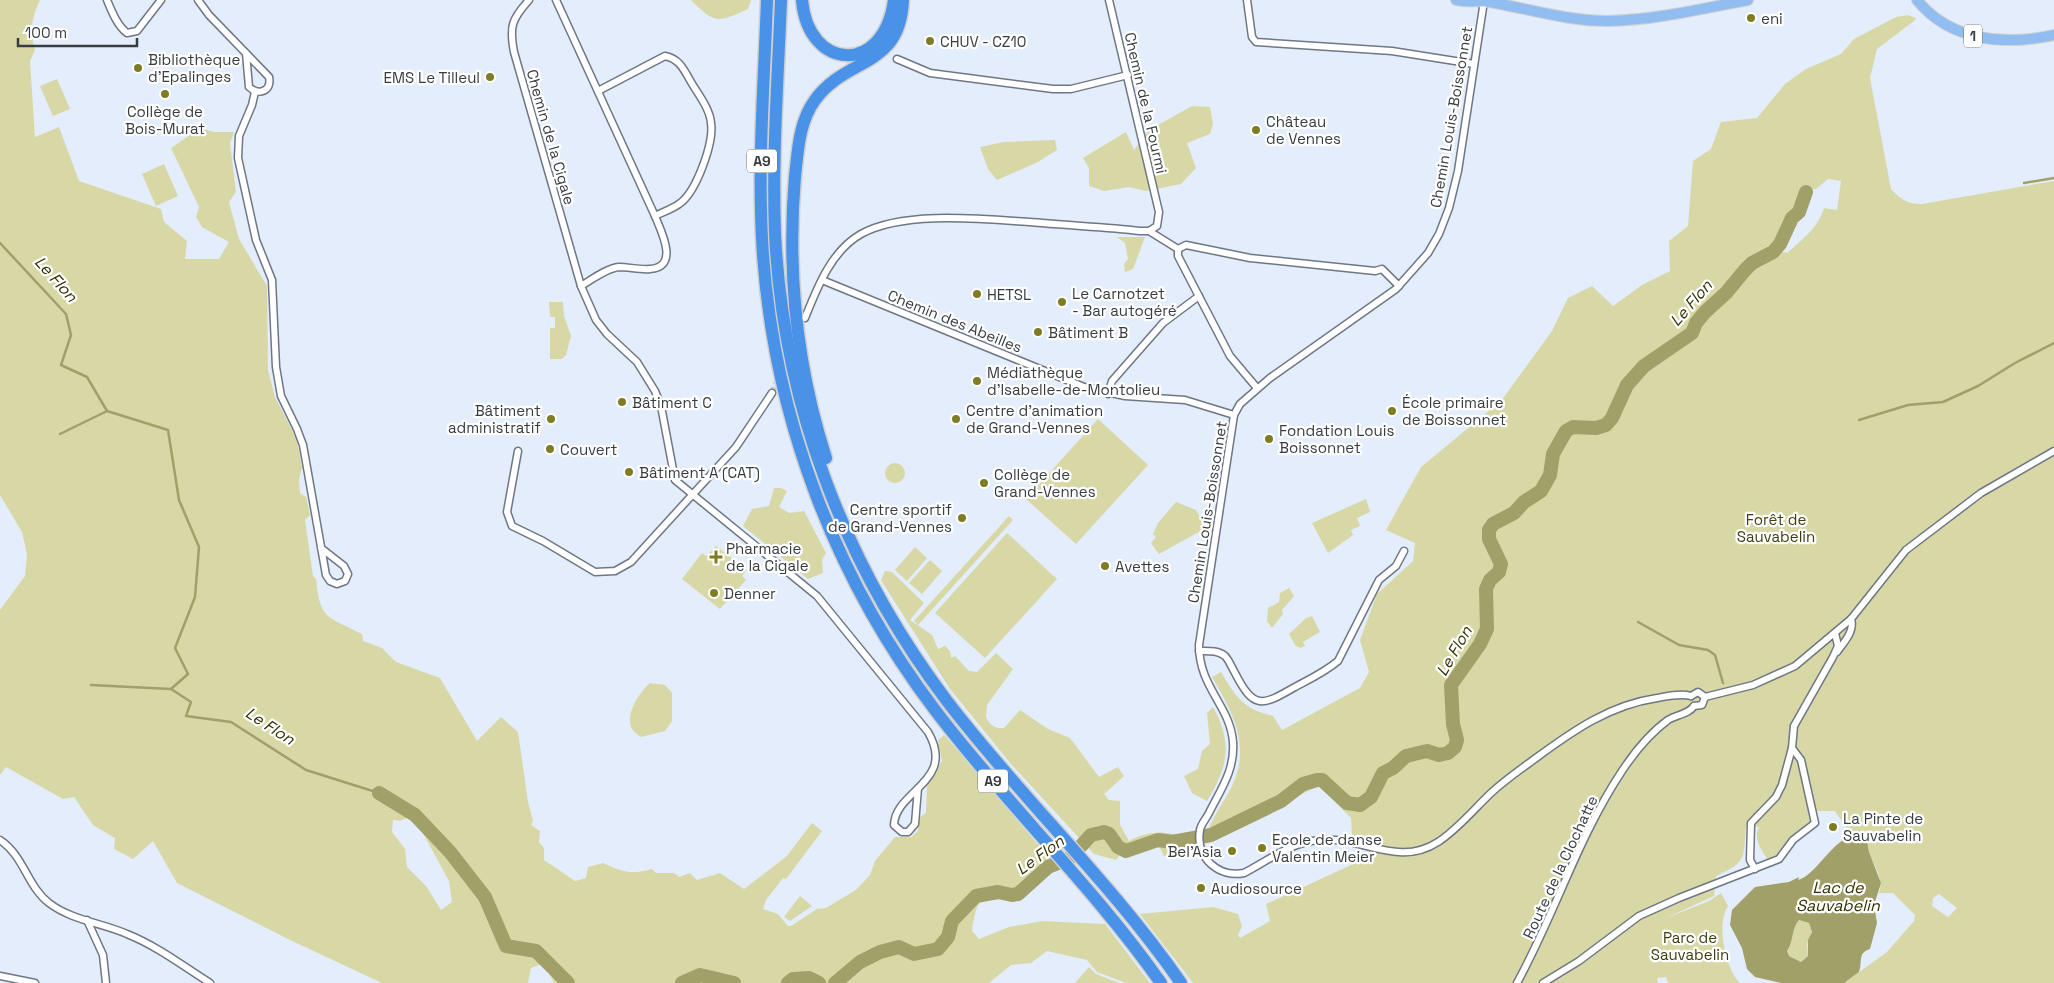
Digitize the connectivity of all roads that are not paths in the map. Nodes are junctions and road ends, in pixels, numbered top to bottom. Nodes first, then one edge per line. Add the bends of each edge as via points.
1 (108, 0) edge
2 (161, 0) edge
3 (198, 0) edge
4 (530, 0) edge
5 (556, 0) edge
6 (760, 0) edge
7 (767, 0) edge
8 (781, 0) edge
9 (802, 0) edge
10 (894, 0) edge
11 (903, 0) edge
12 (1109, 0) edge
13 (1247, 0) edge
14 (1456, 0) edge
15 (1748, 0) edge
16 (1917, 0) edge
17 (1483, 1) edge
18 (2054, 36) edge
19 (246, 53) junction
20 (765, 55) junction
21 (898, 59) dead end
22 (1474, 64) junction
23 (1128, 75) junction
24 (598, 91) junction
25 (255, 92) junction
26 (655, 216) junction
27 (1149, 231) junction
28 (1178, 249) junction
29 (822, 280) junction
30 (581, 286) junction
31 (1399, 286) junction
32 (1199, 296) junction
33 (805, 318) dead end
34 (1257, 388) junction
35 (772, 393) tunnel mouth
36 (1108, 394) junction
37 (1234, 415) junction
38 (518, 451) dead end
39 (2054, 451) edge
40 (692, 494) junction
41 (321, 548) junction
42 (1404, 551) dead end
43 (864, 566) junction
44 (1851, 619) junction
45 (1835, 633) junction
46 (1199, 651) junction
47 (1831, 661) junction
48 (1691, 696) junction
49 (1705, 697) junction
50 (1694, 706) junction
51 (1792, 748) junction
52 (918, 788) junction
53 (0, 840) edge
54 (1755, 869) junction
55 (87, 920) junction
56 (0, 976) edge
57 (1158, 979) edge
58 (35, 983) edge
59 (106, 983) edge
60 (210, 983) edge
61 (1180, 983) edge
62 (1517, 983) edge
63 (1543, 983) edge

1 - 2 street via 113,15 128,33 136,30
3 - 19 street
4 - 30 street, Chemin de la Cigale via 513,19 512,43
5 - 24 street
6 - 20 highway
7 - 20 highway, A9
8 - 43 highway, A9 via 775,209 784,319 796,385 814,450 837,512
9 - 10 highway via 806,22 818,42 833,52 851,55 869,49 882,37 890,21
11 - 43 highway via 899,26 887,46 831,83 809,110 800,137 794,197 794,288 806,382 829,468
12 - 23 street, Chemin de la Fourmi
13 - 22 street via 1252,37 1256,42 1392,51
14 - 17 main road
15 - 17 main road via 1660,18 1607,21
16 - 18 main road, 1 via 1936,20 1966,34 2012,40
17 - 22 street, Chemin Louis-Boissonnet
19 - 25 street via 249,87
19 - 25 street via 269,76 267,90
20 - 57 highway, A9 via 761,209 770,322 783,388 802,455 825,518 849,574 892,649 934,709 1096,900
21 - 23 street via 930,73 1052,89 1072,89
22 - 31 street, Chemin Louis-Boissonnet via 1450,208 1428,253
23 - 27 street, Chemin de la Fourmi via 1159,212 1156,226
24 - 26 street
24 - 26 street via 665,56 673,57 680,63 705,106 711,122 712,142 708,155 686,197
25 - 41 street via 239,136 238,158 256,240 272,280 280,396 303,445
26 - 30 street via 666,246 664,263 650,270 617,267
27 - 28 street
27 - 29 street via 993,220 906,220 860,235 843,250
28 - 31 street via 1186,246 1332,268 1382,269
28 - 32 street via 1178,256
29 - 33 street
29 - 36 street, Chemin des Abeilles
30 - 40 street, Chemin de la Cigale via 596,320 637,362 654,391 661,406 675,480
31 - 34 street, Chemin Louis-Boissonnet
32 - 34 street via 1230,356
32 - 36 street via 1162,323 1112,381
34 - 37 street, Chemin Louis-Boissonnet via 1240,404
35 - 40 street via 744,437
36 - 37 street, Chemin des Abeilles via 1176,398
37 - 46 street, Chemin Louis-Boissonnet
38 - 40 street via 508,520 512,526 595,572 615,571 630,562
39 - 44 street via 1980,493 1912,545
40 - 52 street, Chemin de la Cigale via 817,596 928,732 934,741 936,761 932,772
41 - 41 street via 330,581 338,584 345,580 348,574 344,566
42 - 46 street via 1396,566 1379,580 1338,661 1273,700 1262,702 1251,698 1226,657 1216,651
43 - 61 highway, A9 via 921,665 964,722 1117,900
44 - 45 street
44 - 47 street via 1851,632
45 - 47 street via 1838,646
45 - 49 street via 1795,666 1753,685
46 - 48 street, Chemin Louis-Boissonnet via 1204,677 1229,724 1233,753 1228,776 1200,831 1201,848 1212,866 1236,874 1285,849 1311,841 1349,841 1406,854 1436,843 1501,784 1595,718 1613,709 1647,700
47 - 51 street via 1794,726
48 - 49 street via 1698,692
48 - 50 street
49 - 50 street via 1702,705
50 - 62 street, Route de la Clochatte via 1655,731 1622,770 1578,851 1554,909
51 - 54 street via 1776,797 1751,823 1750,860
51 - 54 street via 1801,760 1815,823 1793,840 1779,859
52 - 52 street, Chemin de la Cigale via 894,818 894,825 902,832 908,832 915,824
53 - 55 street via 18,856 36,888 49,902 61,911
54 - 63 street via 1639,916 1579,961
55 - 59 street via 102,955
55 - 60 street via 148,944
56 - 58 street

